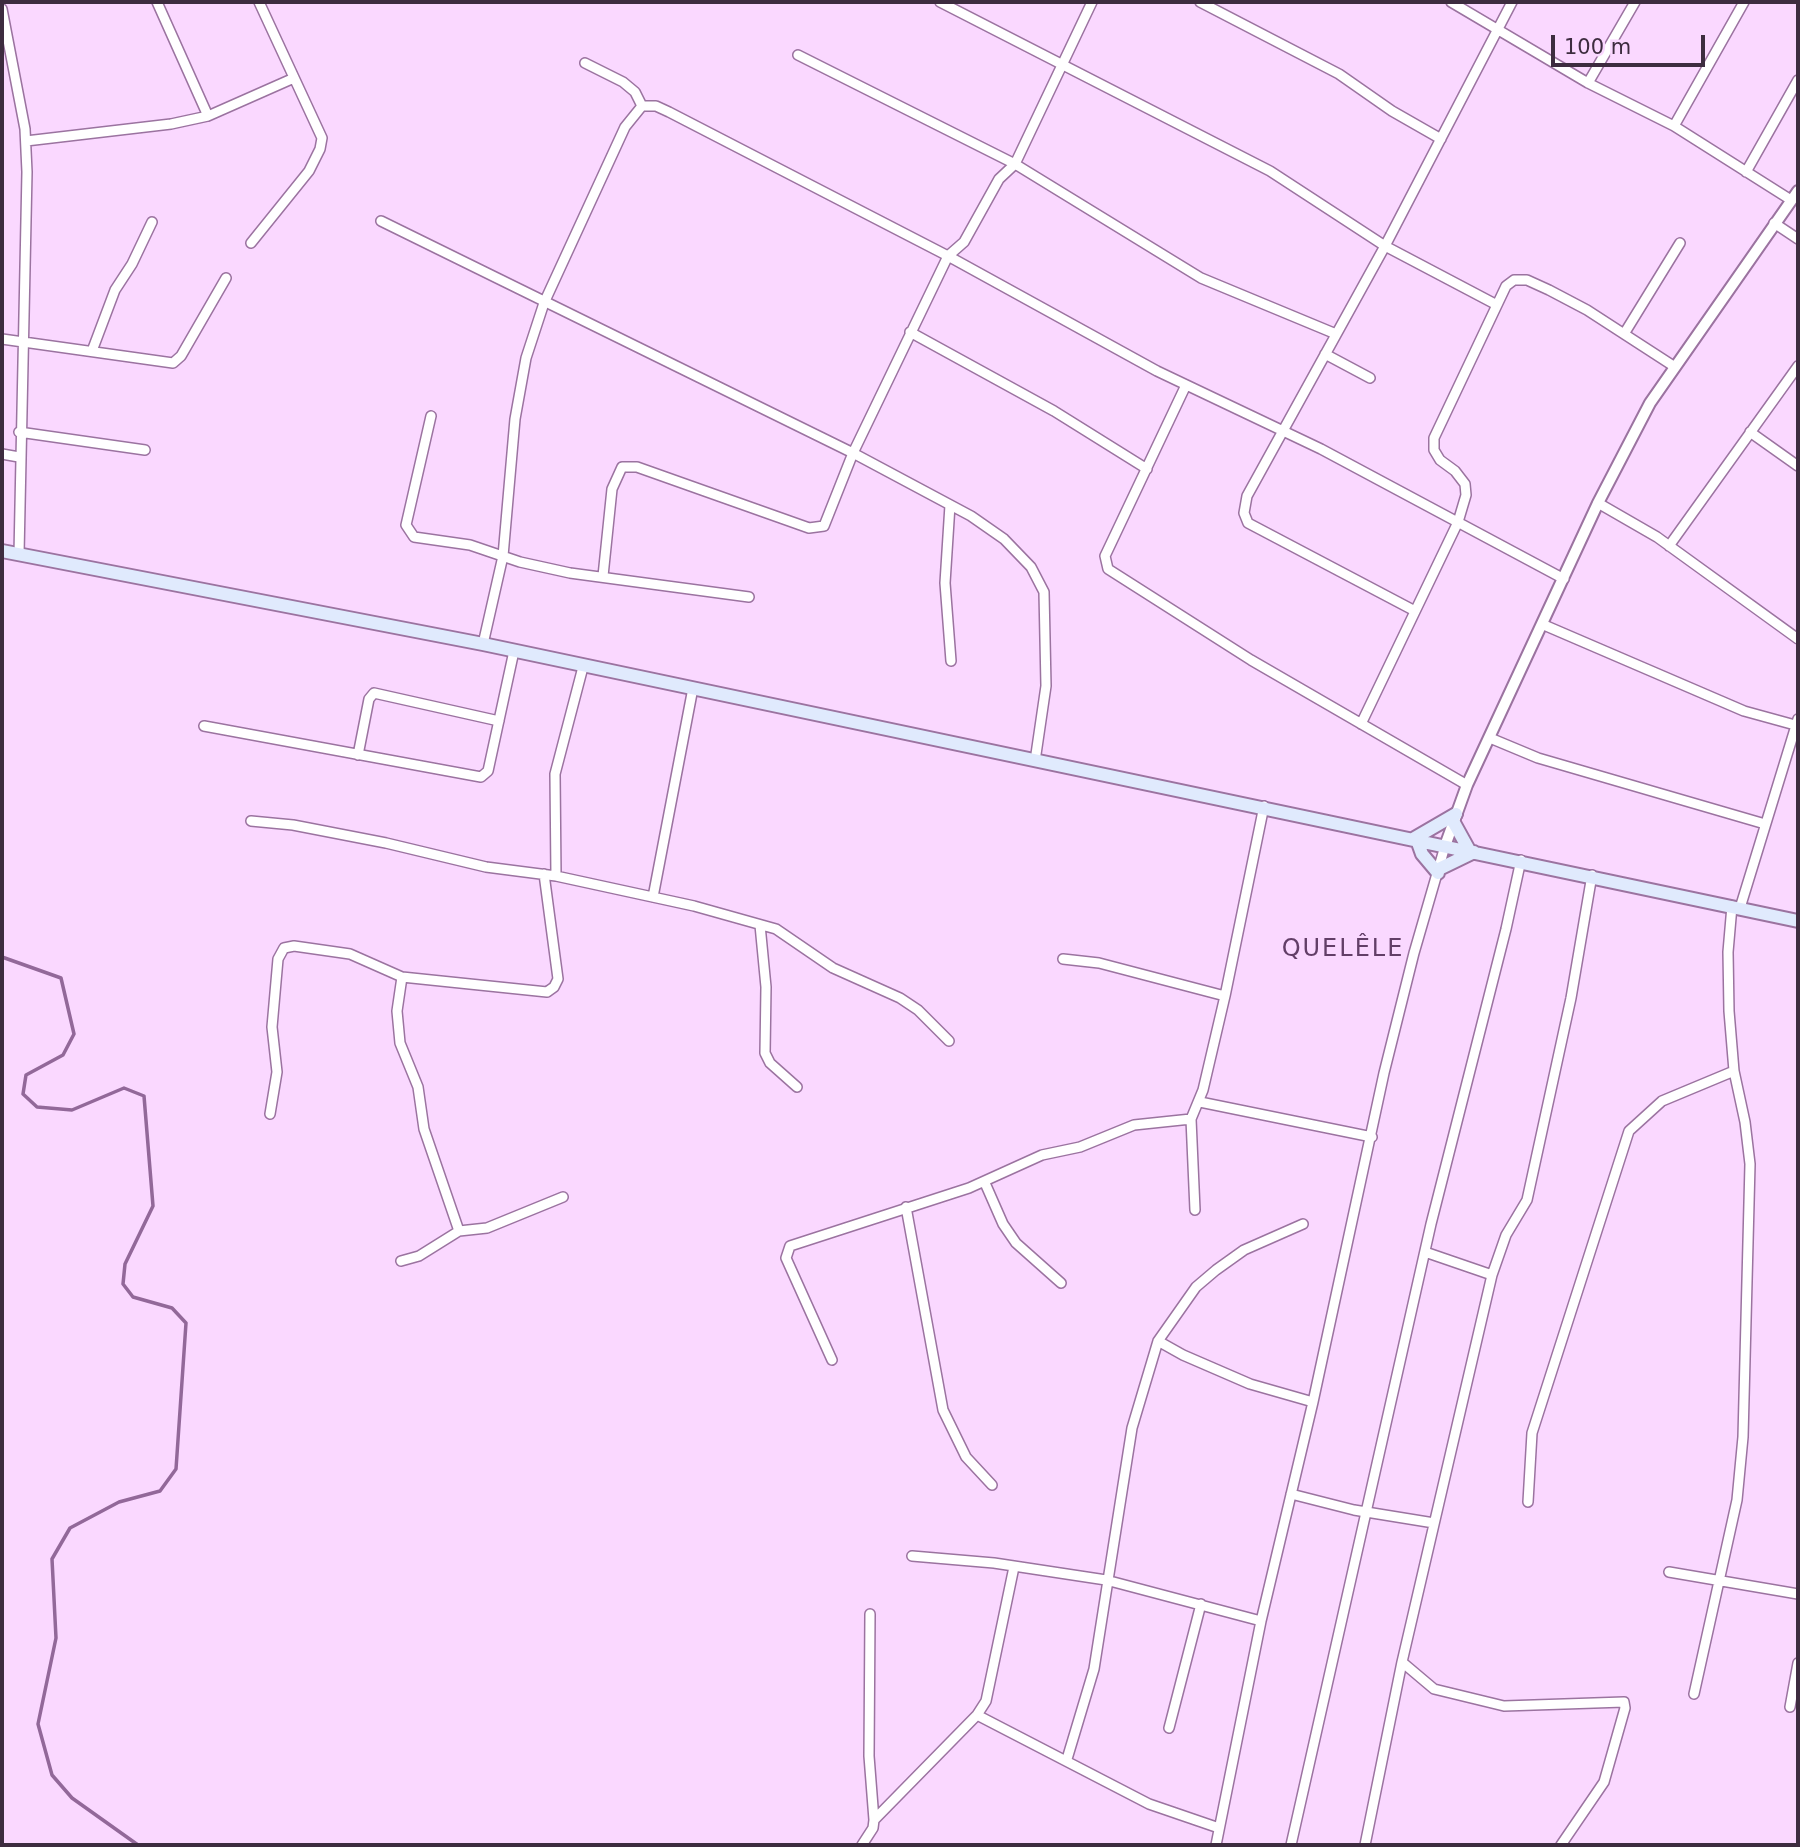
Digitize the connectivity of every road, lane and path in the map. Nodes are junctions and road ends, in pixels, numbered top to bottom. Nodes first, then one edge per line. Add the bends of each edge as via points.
1 (157, 2) edge
2 (259, 2) edge
3 (940, 2) edge
4 (1092, 2) edge
5 (1200, 2) edge
6 (1451, 2) edge
7 (1512, 2) edge
8 (1635, 2) edge
9 (1744, 2) edge
10 (2, 9) edge
11 (1497, 29) junction
12 (799, 55) dead end
13 (585, 63) dead end
14 (1062, 66) junction
15 (7, 68) edge
16 (294, 78) junction
17 (1798, 80) edge
18 (1588, 83) junction
19 (642, 106) junction
20 (208, 116) junction
21 (1675, 126) junction
22 (1441, 139) junction
23 (26, 141) junction
24 (1015, 164) junction
25 (1746, 172) junction
26 (1795, 196) edge
27 (381, 221) dead end
28 (152, 222) dead end
29 (1774, 223) junction
30 (1798, 239) edge
31 (251, 243) dead end
32 (1681, 243) dead end
33 (1385, 246) junction
34 (948, 256) junction
35 (226, 278) dead end
36 (544, 303) junction
37 (1497, 305) junction
38 (910, 332) junction
39 (1336, 334) junction
40 (1624, 334) junction
41 (2, 339) edge
42 (24, 341) junction
43 (92, 351) junction
44 (1325, 354) junction
45 (1798, 366) edge
46 (1675, 367) junction
47 (1370, 378) dead end
48 (1186, 385) junction
49 (431, 416) dead end
50 (19, 432) junction
51 (1283, 432) junction
52 (1750, 432) junction
53 (145, 450) dead end
54 (853, 453) junction
55 (2, 454) edge
56 (19, 457) junction
57 (1798, 466) edge
58 (1147, 469) junction
59 (1598, 503) junction
60 (950, 505) junction
61 (1458, 522) junction
62 (1669, 546) junction
63 (2, 551) edge
64 (19, 554) junction
65 (503, 556) junction
66 (603, 576) junction
67 (1564, 579) junction
68 (749, 597) dead end
69 (1415, 611) junction
70 (1544, 625) junction
71 (1798, 639) edge
72 (483, 644) junction
73 (514, 651) junction
74 (950, 661) dead end
75 (583, 667) junction
76 (693, 688) junction
77 (499, 721) junction
78 (1796, 722) edge
79 (1361, 724) junction
80 (204, 726) dead end
81 (1490, 738) junction
82 (358, 755) junction
83 (1035, 761) junction
84 (1467, 785) junction
85 (1264, 806) junction
86 (1455, 817) junction
87 (251, 821) dead end
88 (1765, 824) junction
89 (1415, 840) junction
90 (1445, 846) junction
91 (1471, 851) junction
92 (1521, 860) junction
93 (1438, 871) junction
94 (544, 874) junction
95 (1592, 875) junction
96 (556, 876) junction
97 (653, 897) junction
98 (1736, 907) junction
99 (1798, 921) edge
100 (760, 925) junction
101 (1063, 959) dead end
102 (402, 976) junction
103 (1225, 996) junction
104 (949, 1041) dead end
105 (1734, 1071) junction
106 (797, 1087) dead end
107 (1200, 1102) junction
108 (270, 1114) dead end
109 (1191, 1119) junction
110 (1372, 1137) junction
111 (985, 1182) junction
112 (564, 1197) dead end
113 (906, 1207) junction
114 (1195, 1210) dead end
115 (1303, 1224) dead end
116 (459, 1231) junction
117 (1424, 1252) junction
118 (401, 1261) dead end
119 (1492, 1275) junction
120 (1061, 1283) dead end
121 (1158, 1341) junction
122 (832, 1360) dead end
123 (1313, 1402) junction
124 (992, 1485) dead end
125 (1291, 1494) junction
126 (1528, 1502) dead end
127 (1365, 1510) junction
128 (1434, 1523) junction
129 (912, 1556) dead end
130 (1014, 1567) junction
131 (1669, 1572) dead end
132 (1106, 1580) junction
133 (1722, 1581) junction
134 (1798, 1594) edge
135 (1201, 1604) junction
136 (870, 1614) dead end
137 (1261, 1621) junction
138 (1402, 1662) junction
139 (1798, 1663) edge
140 (1694, 1694) dead end
141 (1790, 1707) dead end
142 (977, 1715) junction
143 (1169, 1728) dead end
144 (1067, 1759) junction
145 (874, 1819) junction
146 (1219, 1828) junction
147 (862, 1845) edge
148 (1216, 1845) edge
149 (1291, 1845) edge
150 (1365, 1845) edge
151 (1561, 1845) edge

1 - 20 street
2 - 16 street
3 - 14 street
4 - 14 street
5 - 22 street via 1339,74
6 - 11 street
7 - 11 street
8 - 18 street
9 - 21 street
10 - 15 street
11 - 18 street
11 - 22 street
12 - 24 street
13 - 19 street via 623,82
14 - 24 street
14 - 33 street via 1270,171
15 - 23 street
16 - 20 street
16 - 31 street via 318,127 320,149 309,171
17 - 25 street
18 - 21 street
19 - 34 street via 669,112
19 - 36 street via 625,127
20 - 23 street
21 - 25 street
22 - 33 street
23 - 42 street
24 - 34 street via 999,179 964,242
24 - 39 street via 1201,278
25 - 26 street
26 - 29 street
27 - 36 street
28 - 43 street via 115,290
29 - 30 street
29 - 46 street
32 - 40 street
33 - 37 street
33 - 39 street
34 - 38 street
34 - 48 street
35 - 43 street via 173,363
36 - 54 street
36 - 65 street via 519,386
37 - 40 street via 1506,286 1514,280 1527,280
37 - 61 street via 1434,438 1440,460 1465,484
38 - 54 street
38 - 58 street via 1054,411
39 - 44 street
40 - 46 street
41 - 42 street
42 - 43 street
42 - 50 street
44 - 47 street
44 - 51 street
45 - 52 street
46 - 59 street via 1650,403
48 - 51 street
48 - 58 street
49 - 65 street via 408,532
50 - 53 street
50 - 56 street
51 - 61 street
51 - 69 street via 1247,496 1244,513 1248,523
52 - 57 street
52 - 62 street
54 - 60 street
54 - 66 street via 829,520 818,528 637,467 622,467 612,489
55 - 56 street
56 - 64 street
58 - 79 street via 1105,556 1108,569
59 - 62 street
59 - 67 street
60 - 74 street via 945,583
60 - 83 street via 987,525 1011,545 1041,584 1046,685
61 - 67 street
61 - 69 street
62 - 71 street
63 - 64 main road
64 - 72 main road
65 - 66 street via 541,568
65 - 72 street
66 - 68 street
67 - 70 street
69 - 79 street
70 - 78 street via 1744,710
70 - 81 street
72 - 73 main road
73 - 75 main road
73 - 77 street
75 - 76 main road
75 - 96 street via 555,774
76 - 83 main road
76 - 97 street
77 - 82 street via 488,771 481,777
77 - 82 street via 374,693
78 - 88 street
79 - 84 street
80 - 82 street
81 - 84 street
81 - 88 street via 1538,758
83 - 85 main road
84 - 86 street
85 - 89 main road
85 - 103 street
86 - 89 main road
86 - 90 street
86 - 91 main road
87 - 94 street via 311,828 486,867
88 - 98 street
89 - 90 main road
89 - 93 main road
90 - 91 main road
90 - 93 street
91 - 92 main road
91 - 93 main road
92 - 95 main road
92 - 117 street
93 - 110 street via 1407,980
94 - 96 street
94 - 102 street via 558,979 554,987 547,992
95 - 98 main road
95 - 119 street via 1571,998 1527,1200 1506,1234
96 - 97 street
97 - 100 street
98 - 99 main road
98 - 105 street via 1728,974
100 - 104 street via 789,937 833,968 900,998
100 - 106 street via 766,987 765,1053 769,1063
101 - 103 street via 1099,963
102 - 108 street via 350,954 284,948 278,959 272,1027 277,1072
102 - 116 street via 397,1011 400,1043 418,1087 424,1129
103 - 107 street
105 - 126 street via 1662,1101 1629,1131 1532,1433
105 - 133 street via 1745,1122 1750,1216 1743,1437
107 - 109 street
107 - 110 street
109 - 111 street via 1134,1125 1041,1155
109 - 114 street
110 - 123 street
111 - 113 street
111 - 120 street via 1016,1243
112 - 116 street via 487,1228
113 - 122 street via 788,1249 786,1258
113 - 124 street via 943,1410 967,1457
115 - 121 street via 1244,1250 1216,1270 1196,1287
116 - 118 street
117 - 119 street
117 - 127 street
119 - 128 street
121 - 123 street via 1250,1384
121 - 132 street via 1137,1405
123 - 125 street
125 - 127 street
125 - 137 street
127 - 128 street
127 - 149 street
128 - 138 street
129 - 130 street
130 - 132 street
130 - 142 street via 990,1685
131 - 133 street
132 - 135 street
132 - 144 street via 1094,1669
133 - 134 street
133 - 140 street
135 - 137 street
135 - 143 street
136 - 145 street via 869,1756
137 - 146 street
138 - 150 street
138 - 151 street via 1434,1689 1504,1706 1624,1702 1604,1782
139 - 141 street
142 - 144 street
142 - 145 street
144 - 146 street via 1149,1804
145 - 147 street
146 - 148 street

